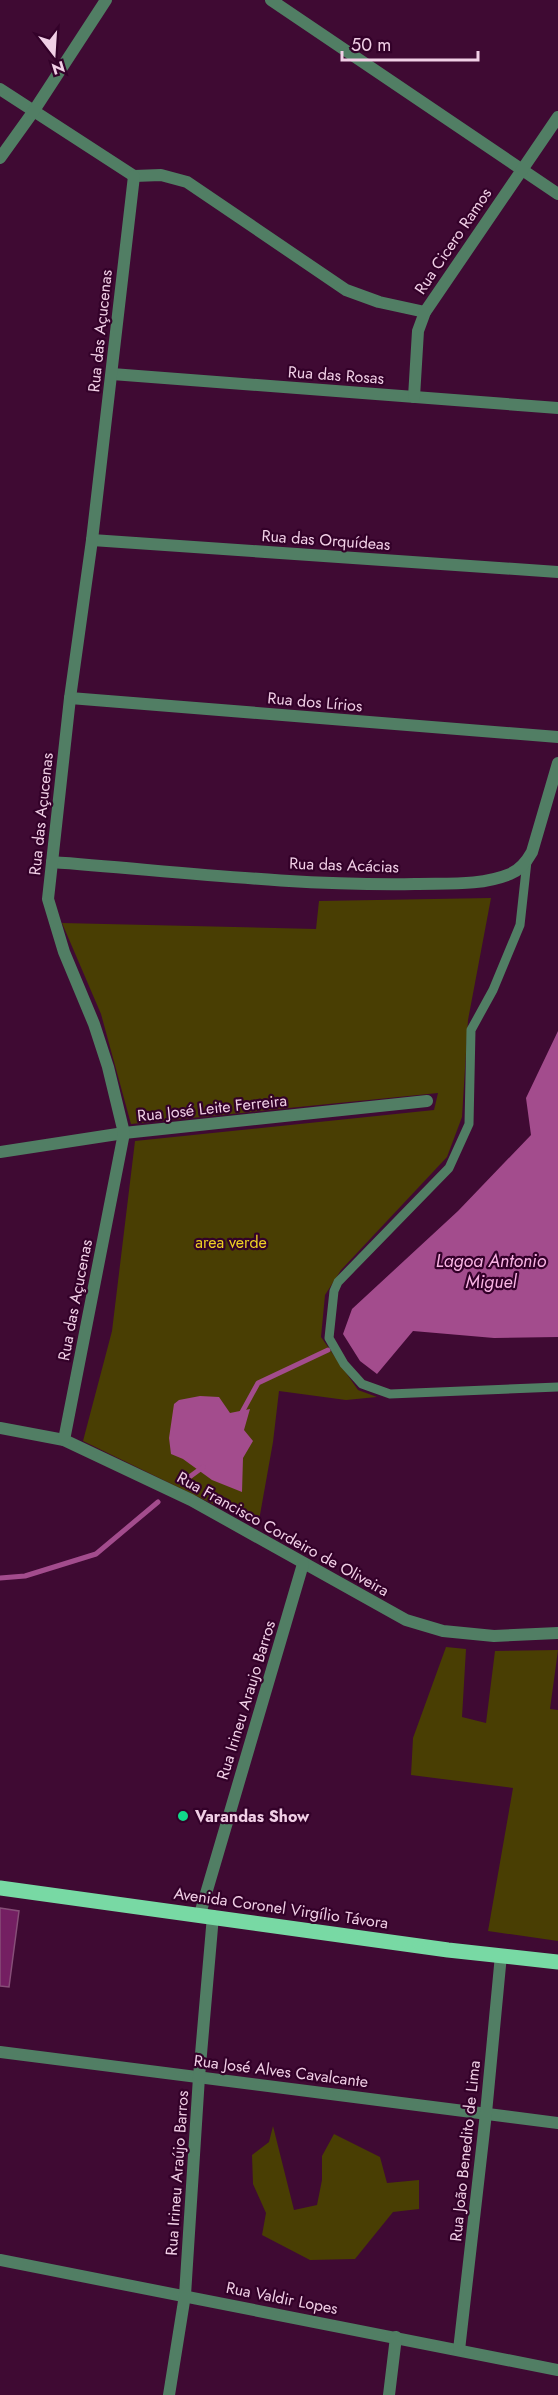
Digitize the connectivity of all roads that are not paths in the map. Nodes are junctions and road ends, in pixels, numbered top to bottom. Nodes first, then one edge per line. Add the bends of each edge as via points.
1 (106, 0) edge
2 (272, 0) edge
3 (0, 89) edge
4 (33, 112) junction
5 (558, 117) edge
6 (0, 158) edge
7 (521, 171) junction
8 (134, 176) junction
9 (558, 194) edge
10 (425, 312) junction
11 (112, 375) junction
12 (414, 397) junction
13 (558, 408) edge
14 (92, 540) junction
15 (558, 572) edge
16 (70, 698) junction
17 (558, 737) edge
18 (558, 763) edge
19 (527, 861) junction
20 (52, 862) junction
21 (427, 1101) dead end
22 (124, 1133) junction
23 (0, 1152) edge
24 (558, 1387) edge
25 (0, 1428) edge
26 (64, 1440) junction
27 (303, 1564) junction
28 (558, 1633) edge
29 (0, 1888) edge
30 (206, 1915) junction
31 (501, 1954) junction
32 (558, 1962) edge
33 (0, 2052) edge
34 (199, 2077) junction
35 (486, 2113) junction
36 (558, 2123) edge
37 (0, 2260) edge
38 (185, 2295) junction
39 (396, 2337) junction
40 (459, 2350) junction
41 (558, 2370) edge
42 (169, 2395) edge
43 (389, 2395) edge

1 - 4 street
2 - 7 street
3 - 4 street
4 - 6 street
4 - 8 street
5 - 7 street, Rua Cicero Ramos
7 - 9 street
7 - 10 street, Rua Cicero Ramos
8 - 10 street via 161,175 187,183 346,290
8 - 11 street, Rua das Açucenas
10 - 12 street, Rua Cicero Ramos via 418,331
11 - 12 street, Rua das Rosas
11 - 14 street, Rua das Açucenas
12 - 13 street, Rua das Rosas
14 - 15 street, Rua das Orquídeas
14 - 16 street, Rua das Açucenas
16 - 17 street, Rua dos Lírios
16 - 20 street, Rua das Açucenas
18 - 19 street
19 - 20 street, Rua das Acácias via 512,873 492,879 350,885
19 - 24 lane via 520,925 493,990 471,1030 469,1124 456,1155 338,1282 328,1330 344,1364 362,1384 390,1394
20 - 22 street, Rua das Açucenas via 48,899 51,915 94,1024
21 - 22 street, Rua José Leite Ferreira
22 - 23 street, Rua José Leite Ferreira
22 - 26 street, Rua das Açucenas
25 - 26 street, Rua Francisco Cordeiro de Oliveira
26 - 27 street, Rua Francisco Cordeiro de Oliveira via 191,1500
27 - 28 street, Rua Francisco Cordeiro de Oliveira via 406,1620 442,1631 494,1635
27 - 30 street, Rua Irineu Araujo Barros
29 - 30 main road, Avenida Coronel Virgílio Távora
30 - 31 main road, Avenida Coronel Virgílio Távora
30 - 34 street, Rua Irineu Araújo Barros
31 - 32 main road, Avenida Coronel Virgílio Távora
31 - 35 street, Rua João Benedito de Lima
33 - 34 street, Rua José Alves Cavalcante
34 - 35 street, Rua José Alves Cavalcante
34 - 38 street, Rua Irineu Araújo Barros
35 - 36 street, Rua José Alves Cavalcante
35 - 40 street, Rua João Benedito de Lima
37 - 38 street, Rua Valdir Lopes
38 - 39 street, Rua Valdir Lopes
38 - 42 street, Rua Irineu Araújo Barros
39 - 40 street, Rua Valdir Lopes
39 - 43 street
40 - 41 street, Rua Valdir Lopes

